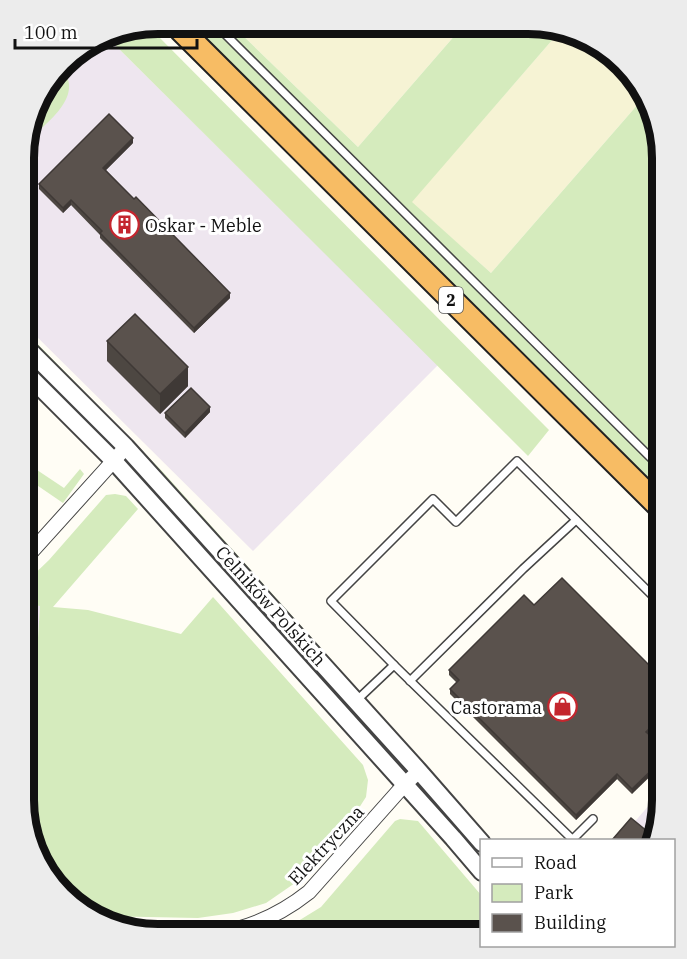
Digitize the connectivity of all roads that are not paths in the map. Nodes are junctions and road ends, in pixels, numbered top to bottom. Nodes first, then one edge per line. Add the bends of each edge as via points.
1 (185, 34) edge
2 (225, 34) edge
3 (34, 355) edge
4 (34, 381) edge
5 (126, 447) junction
6 (652, 459) edge
7 (113, 460) junction
8 (652, 499) edge
9 (576, 520) junction
10 (34, 549) edge
11 (652, 595) edge
12 (394, 665) junction
13 (410, 681) junction
14 (356, 702) junction
15 (419, 771) junction
16 (405, 784) junction
17 (593, 819) dead end
18 (571, 839) edge
19 (573, 839) edge
20 (480, 841) edge
21 (480, 870) edge
22 (254, 924) edge

1 - 8 highway, 2
2 - 6 lane
3 - 5 street, Celników Polskich
4 - 7 street, Celników Polskich
5 - 7 street
5 - 14 street, Celników Polskich
7 - 10 street
7 - 16 street, Celników Polskich
9 - 11 lane
9 - 12 lane via 517,461 456,522 433,499 331,601
9 - 13 lane
12 - 13 lane
12 - 14 lane
13 - 18 lane
14 - 15 street, Celników Polskich
15 - 16 street, Elektryczna
15 - 20 street, Celników Polskich
16 - 21 street, Celników Polskich
16 - 22 street, Elektryczna via 309,892 292,906
17 - 19 lane

